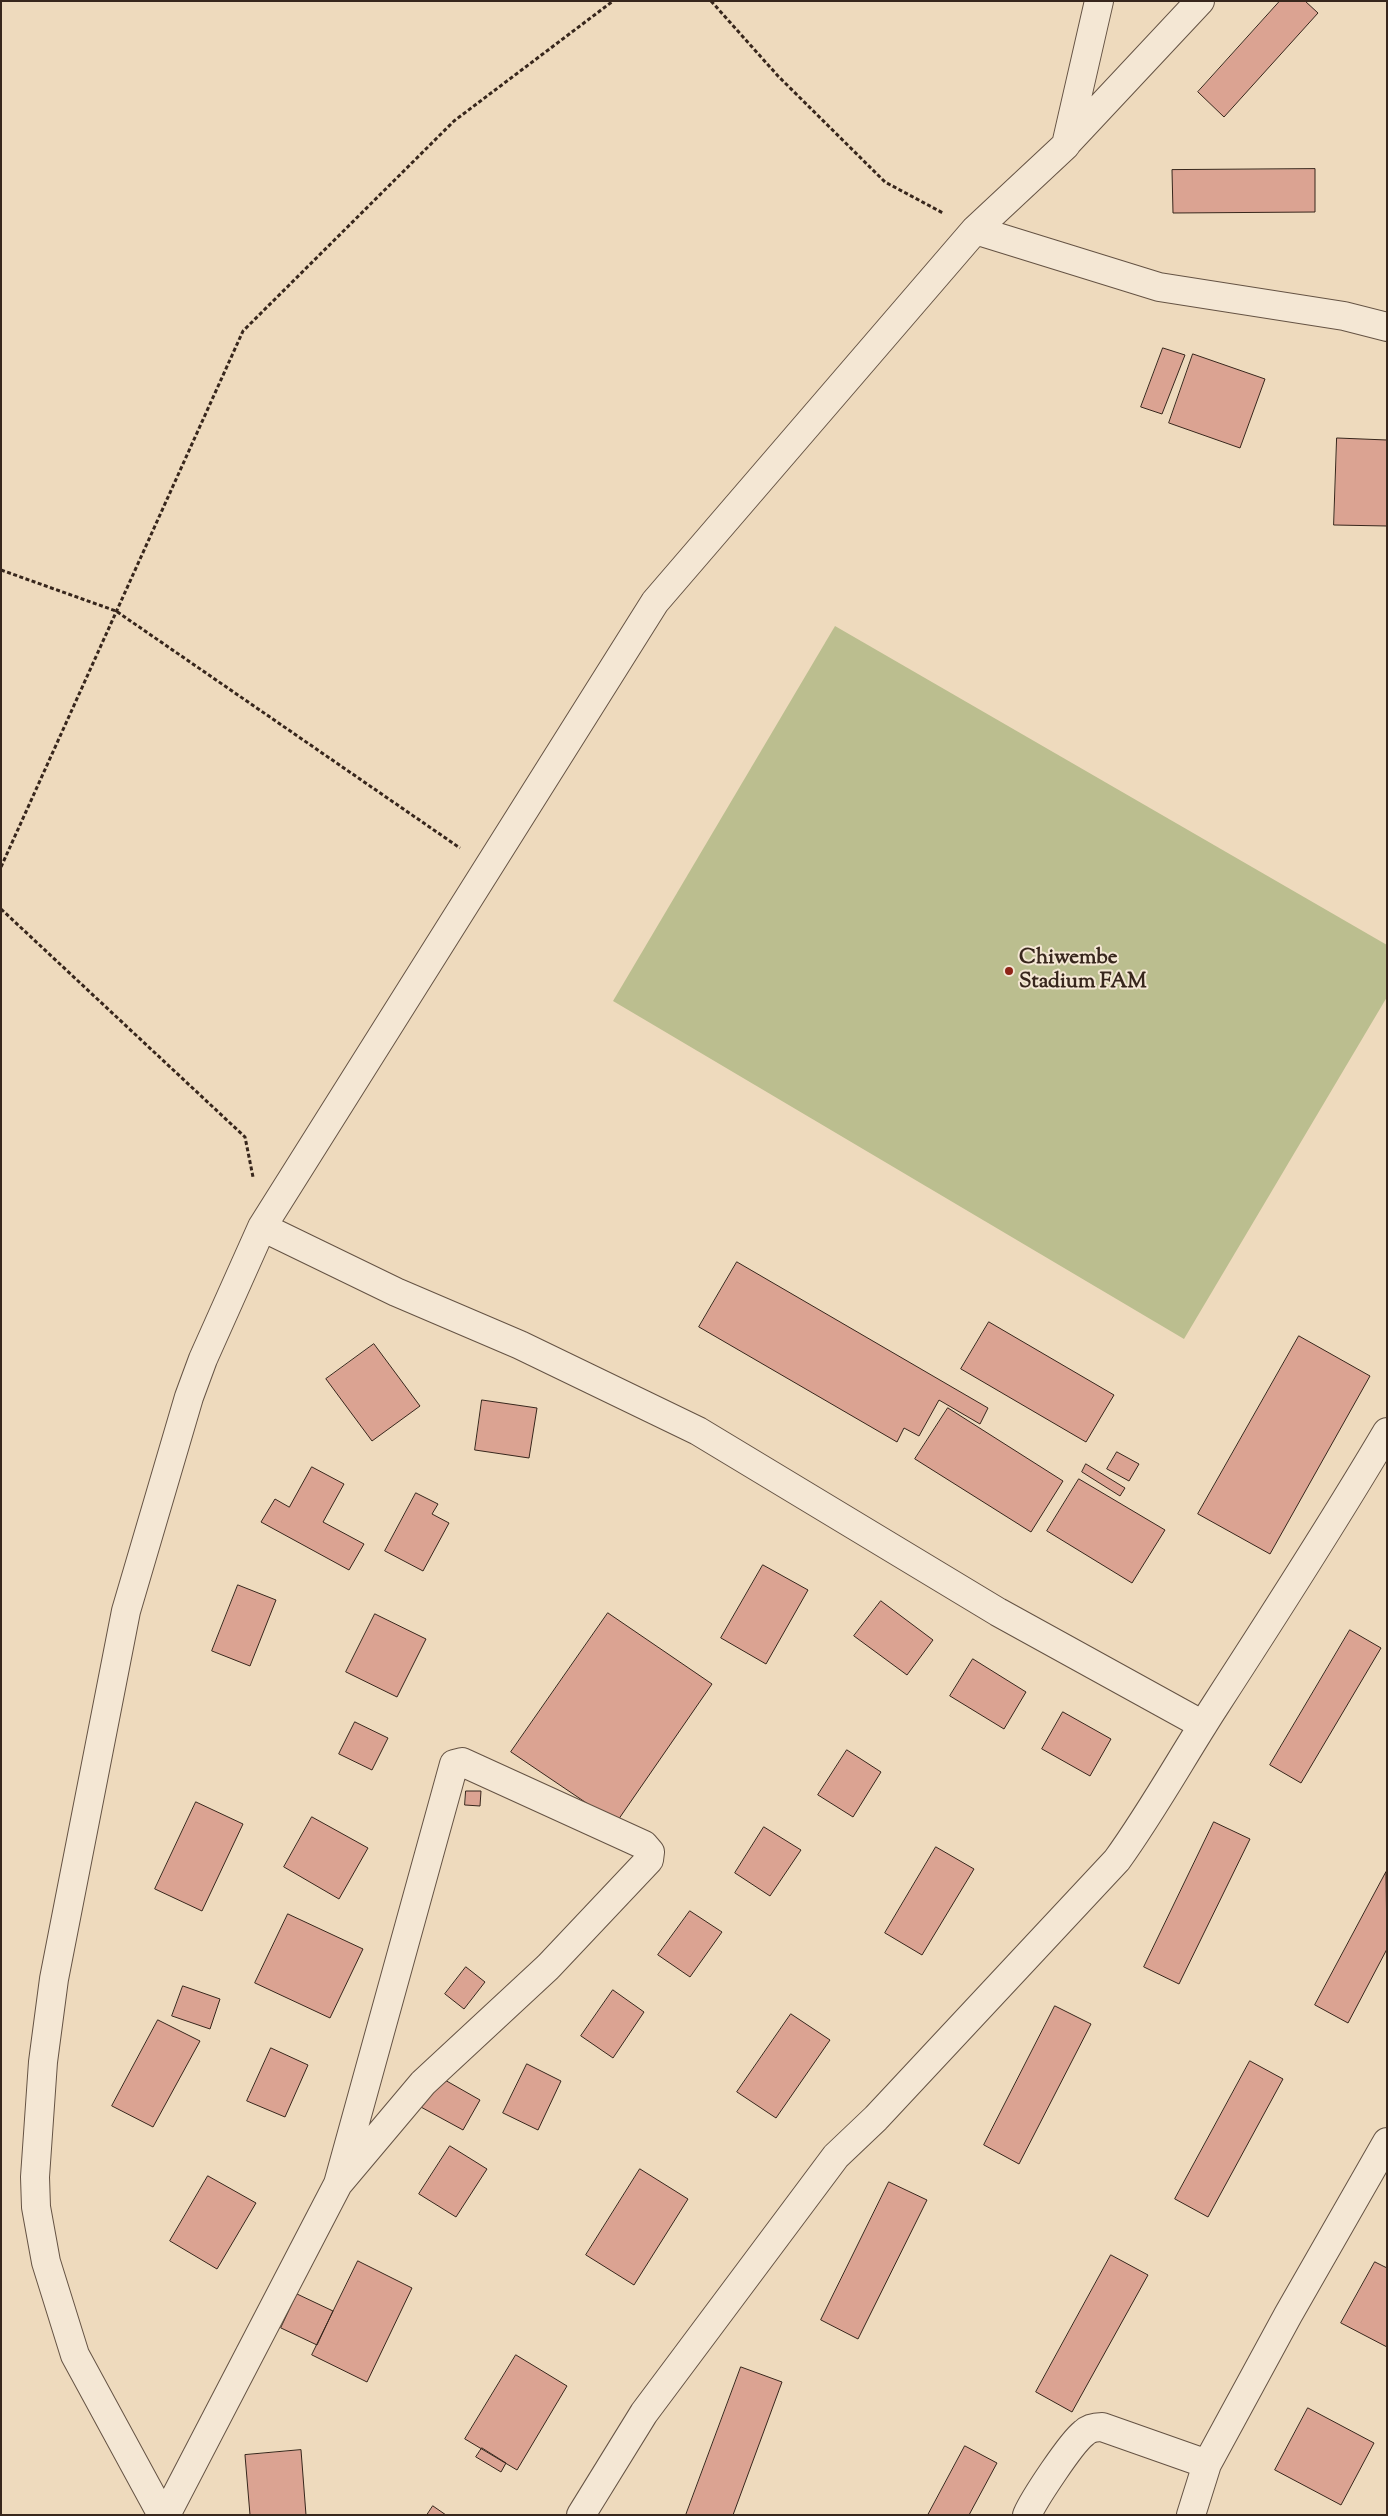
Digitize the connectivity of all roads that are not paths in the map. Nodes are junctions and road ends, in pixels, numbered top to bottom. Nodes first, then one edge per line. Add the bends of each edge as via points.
1 (1099, 1) edge
2 (1200, 1) edge
3 (1066, 145) junction
4 (975, 230) junction
5 (1387, 327) edge
6 (262, 1227) junction
7 (1387, 1432) edge
8 (1203, 1725) junction
9 (1387, 2142) edge
10 (338, 2184) junction
11 (1208, 2464) junction
12 (162, 2515) edge
13 (166, 2515) edge
14 (581, 2515) edge
15 (1027, 2515) edge
16 (1191, 2515) edge

1 - 3 street
2 - 3 street
3 - 4 street
4 - 5 street via 1159,287 1344,316
4 - 6 street via 655,602
6 - 8 street via 396,1292 528,1349 698,1432 998,1612
6 - 12 street via 202,1359 126,1611 54,1979 42,2062 35,2177 36,2206 46,2262 75,2355
7 - 8 street via 1341,1510
8 - 14 street via 1149,1815 1117,1860 889,2104 836,2156 644,2413
9 - 11 street
10 - 10 street via 423,2083 548,1967 649,1860 650,1852 644,1845 462,1762 454,1764
10 - 13 street
11 - 15 street via 1102,2427 1093,2428 1081,2435 1036,2497
11 - 16 street

